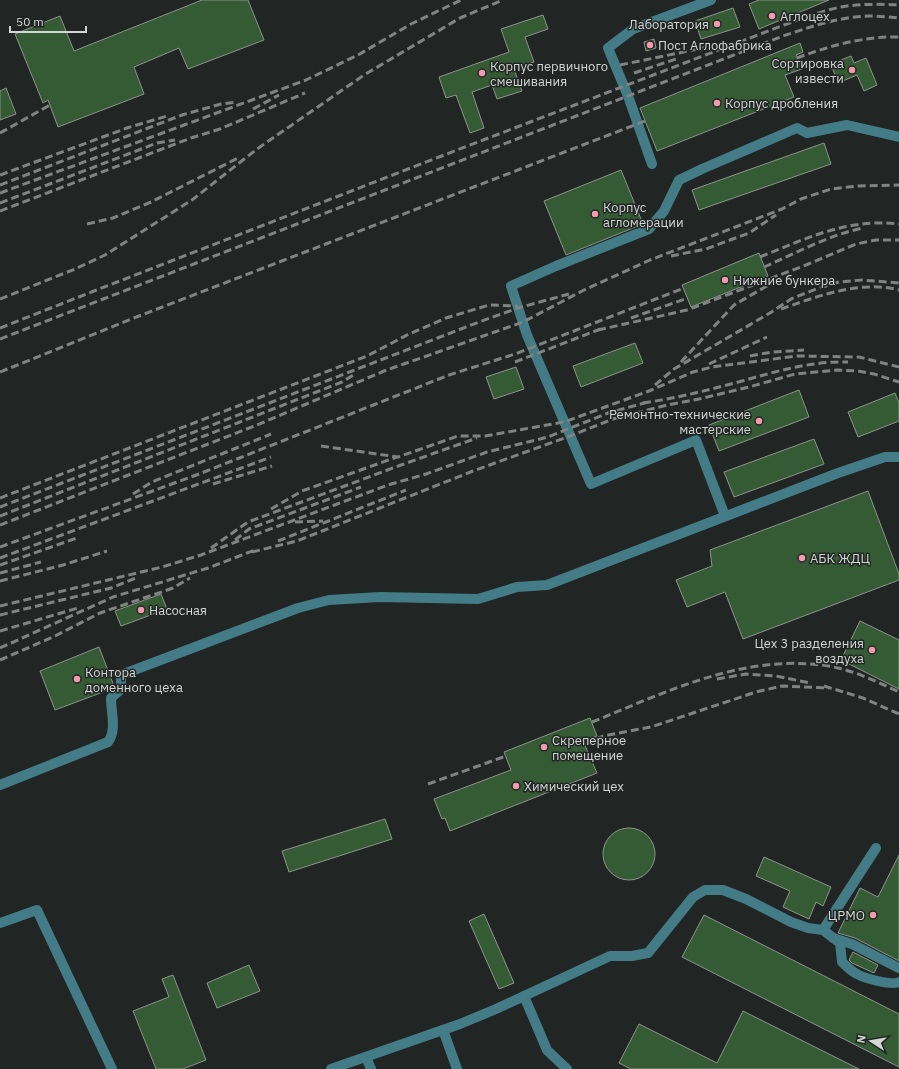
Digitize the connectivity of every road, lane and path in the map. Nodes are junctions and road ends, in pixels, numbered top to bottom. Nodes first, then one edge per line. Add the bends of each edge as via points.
1 (711, 0) edge
2 (899, 137) edge
3 (652, 164) dead end
4 (899, 457) edge
5 (725, 516) junction
6 (0, 785) edge
7 (876, 848) dead end
8 (0, 923) edge
9 (823, 930) junction
10 (833, 938) junction
11 (899, 968) edge
12 (899, 982) edge
13 (524, 996) junction
14 (443, 1030) junction
15 (366, 1057) junction
16 (112, 1069) edge
17 (331, 1069) edge
18 (371, 1069) edge
19 (457, 1069) edge
20 (567, 1069) edge

1 - 3 lane via 633,29 608,48
2 - 5 lane via 847,125 807,133 796,128 679,180 664,211 649,230 511,286 527,334 590,484 696,440
4 - 5 lane via 885,457
5 - 6 lane via 547,585 517,586 478,599 380,597 329,600 298,608 121,675 121,689 111,698 114,726 108,742
7 - 9 lane
8 - 16 lane via 36,910
9 - 10 lane
9 - 13 lane via 791,922 723,890 705,890 693,897 648,953 610,956
10 - 11 lane via 852,944
10 - 12 lane via 840,944 842,962 856,974 879,981 896,984
13 - 14 lane
13 - 20 lane via 547,1050
14 - 15 lane
14 - 19 lane
15 - 17 lane
15 - 18 lane

